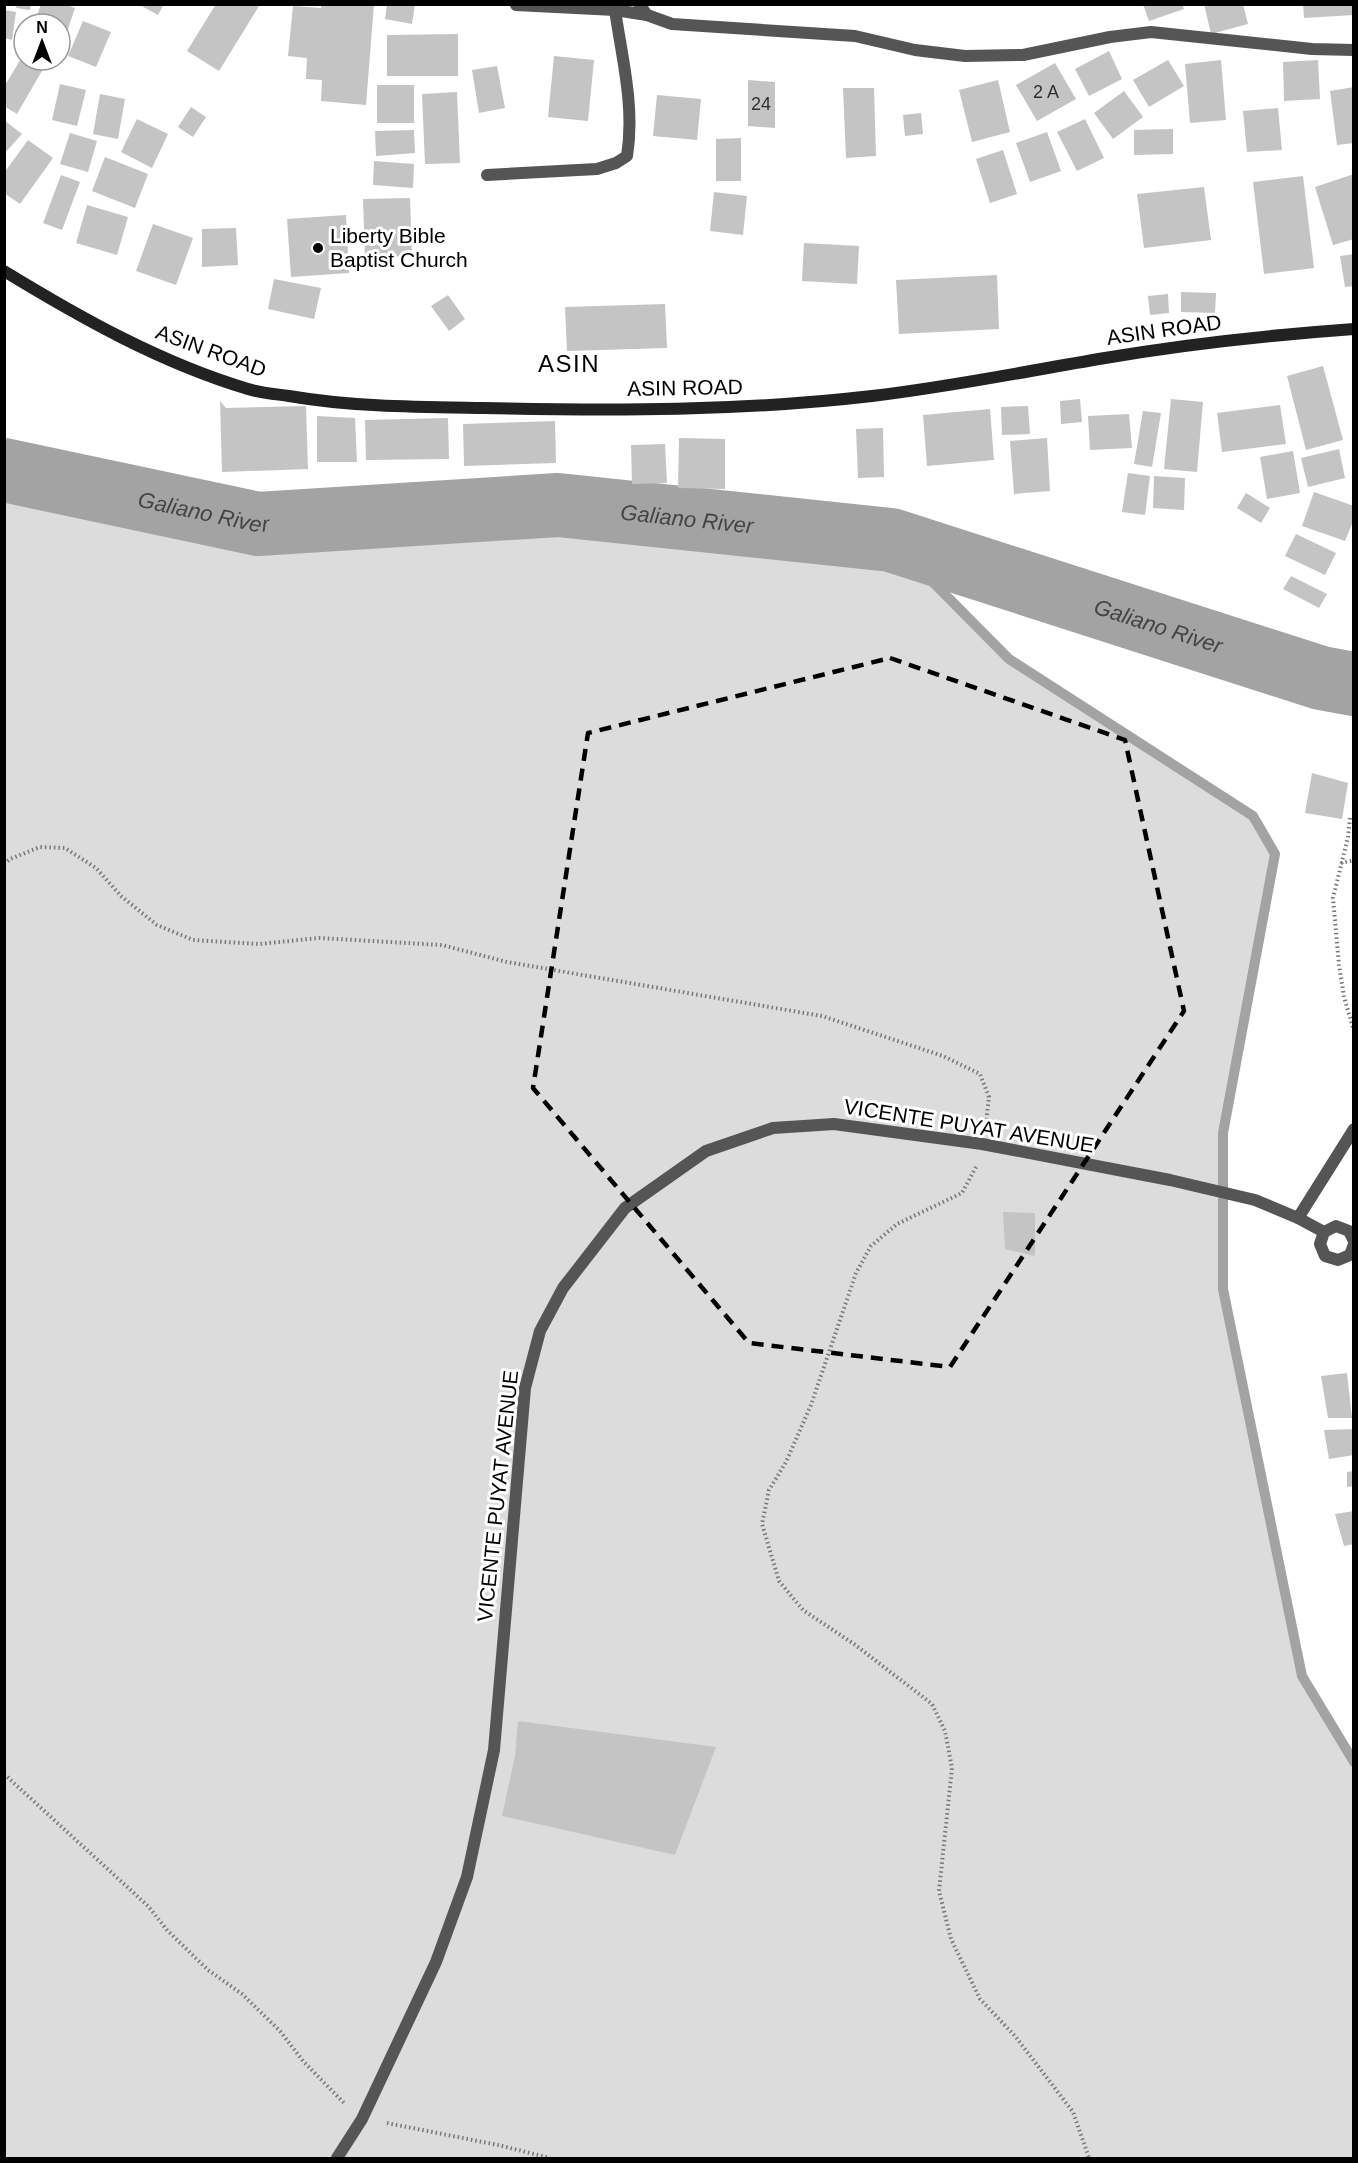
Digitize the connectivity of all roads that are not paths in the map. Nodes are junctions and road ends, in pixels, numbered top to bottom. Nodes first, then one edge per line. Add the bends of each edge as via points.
1 (639, 4) edge
2 (516, 5) edge
3 (615, 10) junction
4 (646, 15) junction
5 (1353, 50) edge
6 (487, 175) dead end
7 (4, 271) edge
8 (1353, 329) edge
9 (1353, 1130) edge
10 (1298, 1218) junction
11 (1324, 1232) junction
12 (1352, 1249) edge
13 (337, 2158) edge

1 - 4 street
2 - 3 street
3 - 4 street
3 - 6 street via 630,108 627,156 597,169
4 - 5 street via 672,24 855,36 964,56 1023,55 1110,37 1151,33
7 - 8 main road, ASIN ROAD via 126,341 182,366 251,390 387,406 735,408 871,396 1258,336
9 - 10 street
10 - 11 street, VICENTE PUYAT AVENUE
10 - 13 street, VICENTE PUYAT AVENUE via 1255,1200 1170,1180 982,1144 834,1124 773,1128 706,1151 625,1208 563,1288 540,1331 525,1388 494,1750 467,1877 436,1962 362,2120
11 - 12 street via 1336,1226 1349,1231
11 - 12 street via 1320,1244 1326,1256 1338,1260

